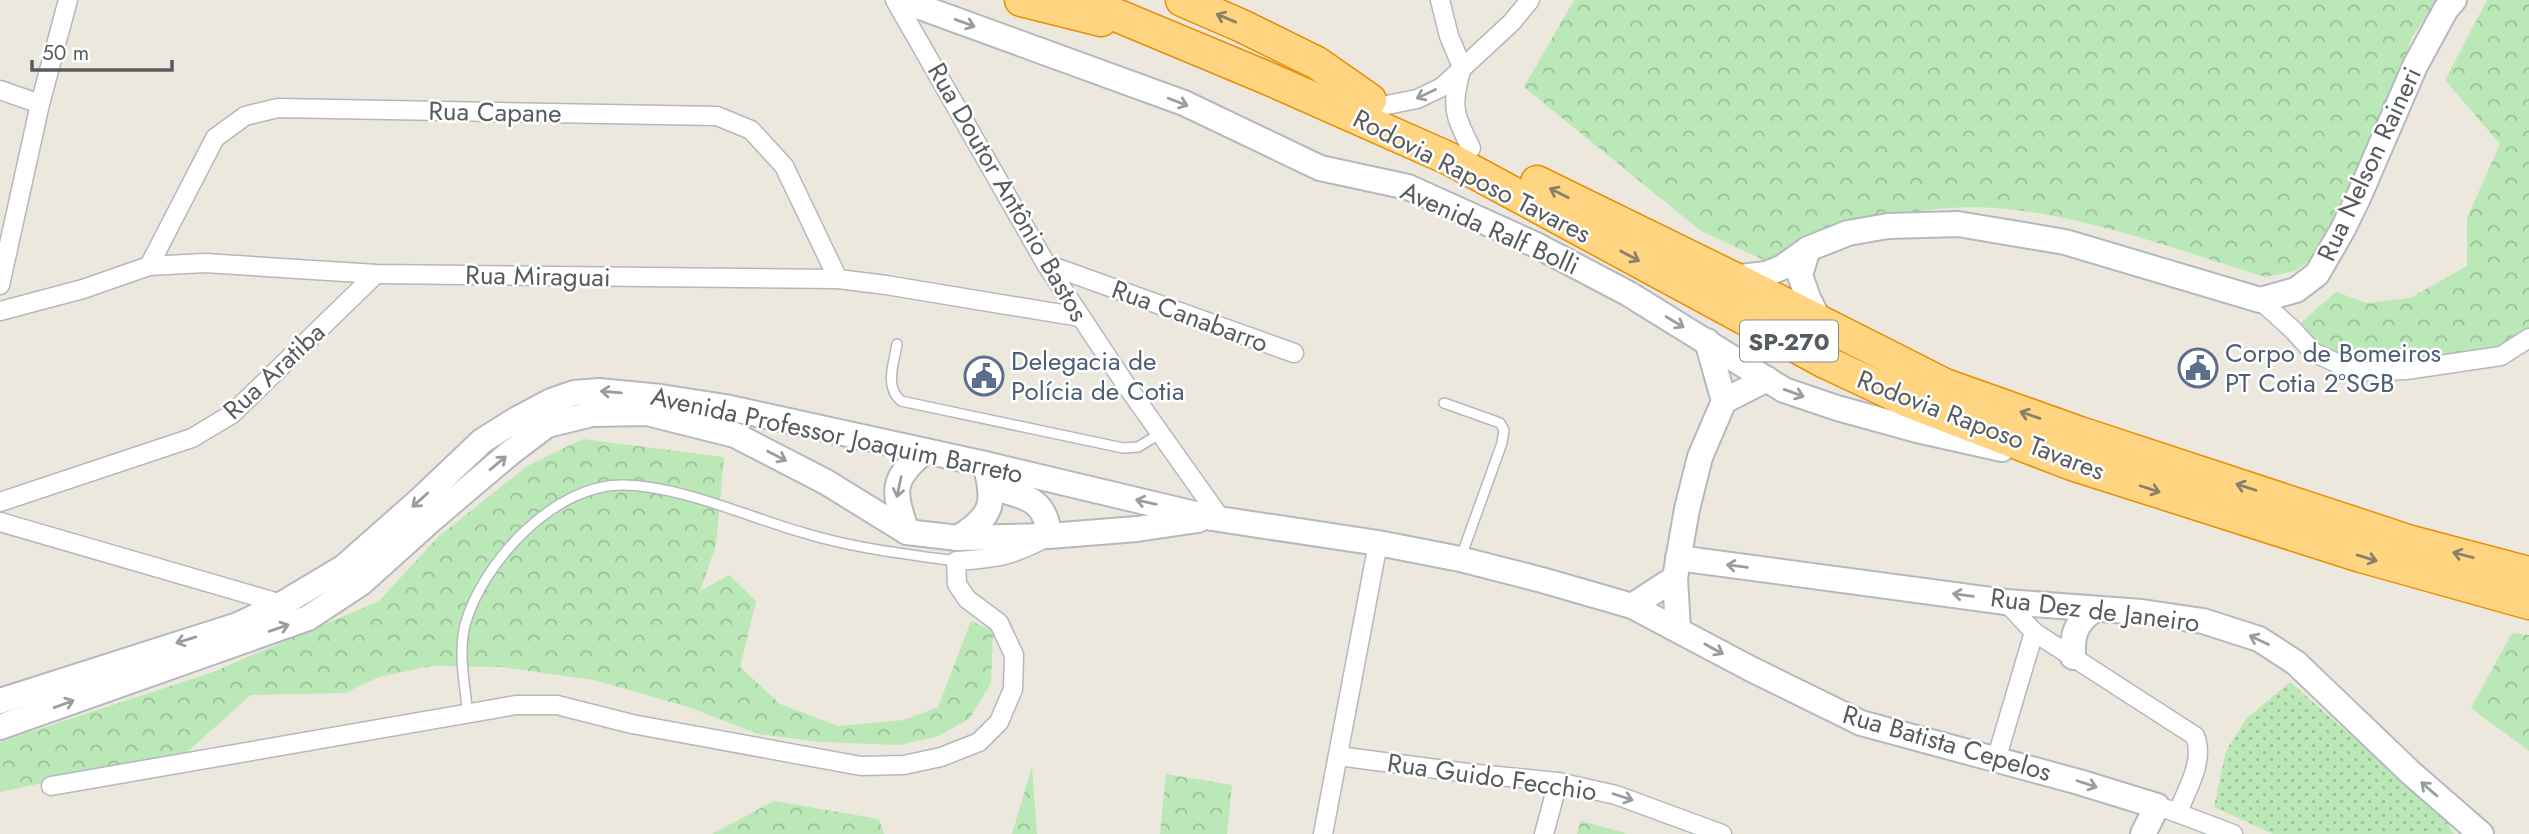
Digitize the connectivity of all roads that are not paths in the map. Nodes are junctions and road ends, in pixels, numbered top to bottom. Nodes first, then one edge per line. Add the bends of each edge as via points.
1 (68, 0) edge
2 (898, 0) edge
3 (1020, 0) edge
4 (1080, 0) edge
5 (1124, 0) edge
6 (1182, 0) edge
7 (1440, 0) edge
8 (1530, 0) edge
9 (2454, 0) edge
10 (1182, 41) junction
11 (1462, 67) junction
12 (0, 90) edge
13 (1376, 103) junction
14 (40, 104) junction
15 (1471, 148) junction
16 (1808, 249) junction
17 (1046, 264) junction
18 (149, 266) junction
19 (376, 274) junction
20 (1733, 278) junction
21 (838, 279) junction
22 (0, 285) edge
23 (2260, 300) junction
24 (0, 311) edge
25 (1080, 317) junction
26 (1820, 321) junction
27 (2529, 338) edge
28 (1707, 341) junction
29 (897, 344) dead end
30 (1294, 353) dead end
31 (1767, 379) junction
32 (1724, 401) junction
33 (1444, 403) dead end
34 (1161, 433) junction
35 (925, 451) junction
36 (2071, 464) junction
37 (988, 476) junction
38 (0, 502) edge
39 (1217, 518) junction
40 (0, 522) edge
41 (907, 531) junction
42 (1049, 536) junction
43 (1378, 543) junction
44 (957, 549) junction
45 (1460, 559) junction
46 (1676, 568) junction
47 (2529, 573) edge
48 (2006, 602) junction
49 (2529, 603) edge
50 (282, 604) junction
51 (1632, 606) junction
52 (2094, 610) junction
53 (1678, 629) junction
54 (2034, 632) junction
55 (2073, 657) junction
56 (0, 701) edge
57 (468, 715) junction
58 (0, 727) edge
59 (1338, 756) junction
60 (1996, 760) junction
61 (1558, 782) junction
62 (51, 786) dead end
63 (2167, 809) junction
64 (1323, 834) edge
65 (1544, 834) edge
66 (1722, 834) edge
67 (2143, 834) edge
68 (2233, 834) edge
69 (2481, 834) edge

1 - 14 street
2 - 17 street, Rua Doutor Antônio Bastos
2 -> 28 main road, Avenida Ralf Bolli via 1184,103 1320,168 1408,187 1536,245
3 - 10 highway
4 - 10 highway, Rodovia Raposo Tavares / SP-270
5 - 13 highway, Rodovia Raposo Tavares / SP-270
13 -> 6 highway via 1317,63
7 - 11 street
8 - 11 street via 1513,22
9 - 23 main road, Rua Nelson Raineri via 2415,66 2360,196 2317,274 2297,290
10 -> 36 highway, Rodovia Raposo Tavares / SP-270 via 1450,159 1825,362 1908,401
11 -> 13 street via 1442,87 1417,99
11 - 15 street via 1454,94 1456,118
12 - 14 street
13 - 15 highway, Rodovia Raposo Tavares / SP-270
14 - 22 street
20 -> 15 highway, Rodovia Raposo Tavares / SP-270
16 - 20 main road via 1766,274
16 - 23 main road via 1848,233 1888,226 1958,224 2065,242
16 - 26 main road via 1800,275
17 - 25 street, Rua Doutor Antônio Bastos
17 - 30 street, Rua Canabarro
18 - 19 street, Rua Miraguai via 205,263
18 - 21 street, Rua Capane via 215,138 245,116 278,108 718,116 751,130 784,166
18 - 24 street, Rua Miraguai
19 - 21 street, Rua Miraguai
19 - 38 street, Rua Aratiba via 232,414 192,438
20 - 26 highway, Rodovia Raposo Tavares / SP-270
21 - 25 street, Rua Miraguai
23 - 27 street via 2313,352 2356,372 2501,356
25 - 34 street, Rua Doutor Antônio Bastos
47 -> 26 highway, Rodovia Raposo Tavares / SP-270 via 2411,542 1970,394
28 - 31 main road, Avenida Ralf Bolli
28 - 32 main road
29 - 34 lane via 890,385 901,401 1123,448 1138,447
31 - 32 main road
31 -> 36 main road, Avenida Ralf Bolli via 1784,390 1837,408
32 - 46 main road via 1700,457
33 - 45 lane via 1500,423 1504,430
34 - 39 street, Rua Doutor Antônio Bastos
35 - 37 main road, Avenida Professor Joaquim Barreto
35 -> 41 main road via 907,466 897,483 896,501
35 -> 50 main road, Avenida Professor Joaquim Barreto via 725,407 636,394 574,393 551,401 482,441 344,567
36 -> 49 highway, Rodovia Raposo Tavares / SP-270 via 2361,556
39 -> 37 main road, Avenida Professor Joaquim Barreto
37 - 42 main road via 1039,506 1048,516
37 - 44 main road via 989,506 981,523
39 - 42 main road, Avenida Professor Joaquim Barreto
39 - 43 main road, Avenida Professor Joaquim Barreto
40 - 50 street
41 - 44 main road, Avenida Professor Joaquim Barreto
58 -> 41 main road, Avenida Professor Joaquim Barreto via 308,618 361,583 547,425 593,414 647,413 735,435
42 - 44 main road, Avenida Professor Joaquim Barreto
43 - 45 main road, Avenida Professor Joaquim Barreto
43 - 59 street
44 - 57 lane via 871,549 663,490 622,485 586,492 550,510 520,534 474,598 462,657
44 - 57 street via 957,584 967,599 999,624 1014,655 1013,689 999,722 979,742 942,757 904,765 861,766 632,724 557,705 516,705
45 - 51 main road, Avenida Professor Joaquim Barreto
48 -> 46 main road, Rua Dez de Janeiro
46 - 51 main road
46 - 53 main road
48 - 52 main road, Rua Dez de Janeiro
48 - 54 street
50 -> 56 main road, Avenida Professor Joaquim Barreto via 238,625
51 - 53 main road, Rua Batista Cepelos
52 - 55 main road via 2081,619 2072,635
69 -> 52 main road, Rua Dez de Janeiro via 2296,663 2259,639 2203,621
53 -> 60 main road, Rua Batista Cepelos via 1861,723
54 - 55 street
54 - 60 street
55 - 63 street via 2195,736 2199,758
57 - 62 street
59 - 61 street, Rua Guido Fecchio
59 - 64 street
60 -> 63 main road, Rua Batista Cepelos
61 - 65 street
61 -> 66 street, Rua Guido Fecchio via 1616,794
63 - 67 main road
63 - 68 street

